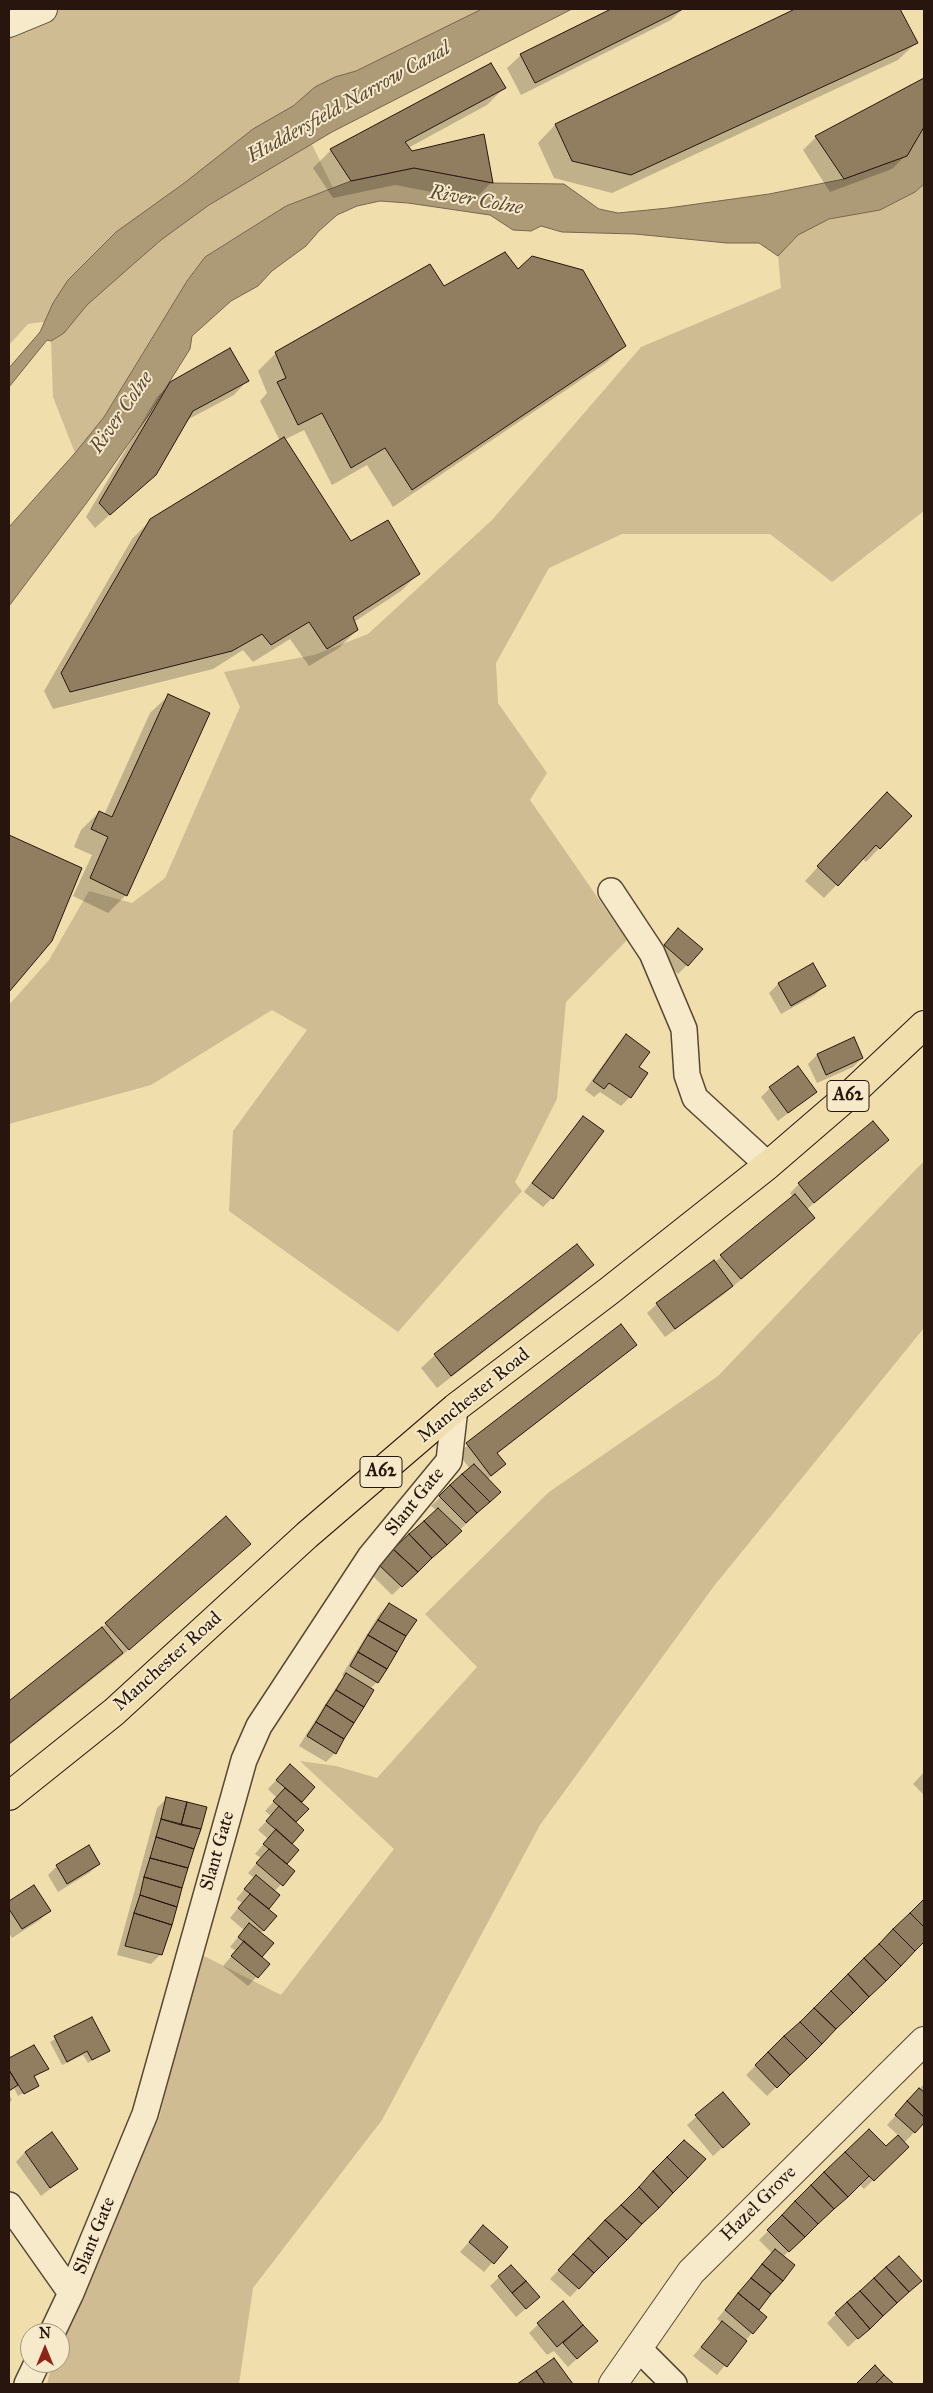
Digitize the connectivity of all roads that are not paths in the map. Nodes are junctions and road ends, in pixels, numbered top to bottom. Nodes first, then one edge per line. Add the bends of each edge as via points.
1 (43, 9) edge
2 (9, 24) edge
3 (611, 891) dead end
4 (924, 1025) edge
5 (768, 1165) junction
6 (455, 1408) junction
7 (9, 1796) edge
8 (924, 2041) edge
9 (9, 2205) edge
10 (71, 2294) junction
11 (57, 2323) edge
12 (638, 2348) junction
13 (613, 2384) edge
14 (674, 2384) edge

1 - 2 street
3 - 5 street via 652,952 684,1029 687,1075 695,1098
4 - 5 main road, Manchester Road / A62
5 - 6 main road, Manchester Road / A62
6 - 7 main road, Manchester Road / A62 via 307,1535 114,1712
6 - 10 street, Slant Gate via 449,1461 370,1557 258,1726 241,1769 145,2114
8 - 12 street, Hazel Grove via 691,2272
9 - 10 street
10 - 11 street, Slant Gate
12 - 13 street, Hazel Grove
12 - 14 street

